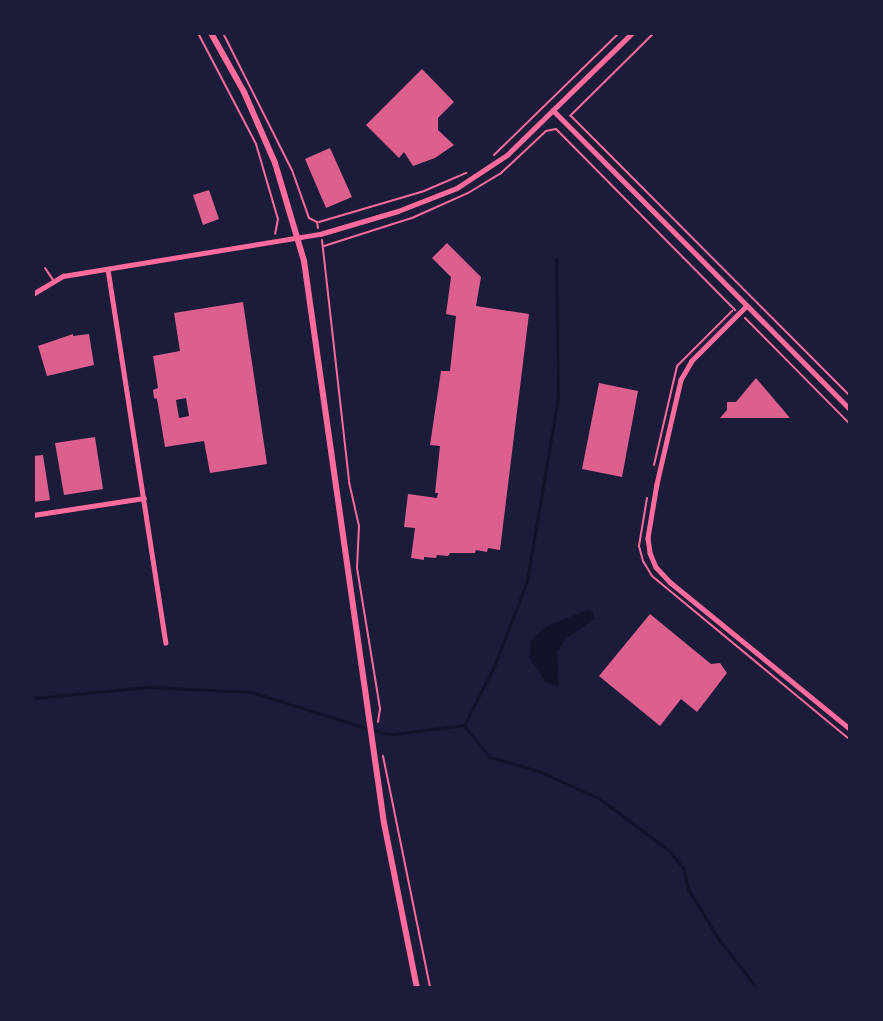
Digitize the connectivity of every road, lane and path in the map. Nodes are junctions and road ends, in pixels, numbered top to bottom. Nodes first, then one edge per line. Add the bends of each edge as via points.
1 (198, 33) edge
2 (211, 33) edge
3 (223, 33) edge
4 (619, 33) edge
5 (632, 33) edge
6 (654, 33) edge
7 (553, 110) junction
8 (560, 126) dead end
9 (556, 129) junction
10 (487, 160) dead end
11 (473, 169) dead end
12 (317, 222) junction
13 (318, 226) dead end
14 (275, 229) dead end
15 (298, 239) junction
16 (45, 268) dead end
17 (108, 269) junction
18 (52, 280) junction
19 (33, 294) edge
20 (747, 306) junction
21 (734, 309) junction
22 (740, 313) junction
23 (850, 396) edge
24 (850, 409) edge
25 (850, 425) edge
26 (654, 466) dead end
27 (649, 490) dead end
28 (144, 498) junction
29 (33, 515) edge
30 (166, 643) dead end
31 (377, 724) dead end
32 (850, 729) edge
33 (850, 740) edge
34 (382, 753) dead end
35 (417, 988) edge
36 (430, 988) edge

1 - 14 path via 251,133 280,218
2 - 15 main road via 268,145
3 - 12 path via 292,170 304,211
4 - 10 path
5 - 7 street
6 - 23 path via 569,116
7 - 15 street via 503,158 465,184 398,211
7 - 20 street
8 - 9 path
9 - 21 path
9 - 31 path via 545,131 500,174 468,193 412,218 323,245 349,482 359,526 358,576 380,709
11 - 12 path via 433,188
12 - 13 path
15 - 17 street
15 - 35 main road via 393,874
16 - 18 lane
17 - 18 street
17 - 28 street
18 - 19 street
20 - 22 street
20 - 24 street
21 - 22 path
21 - 26 path via 677,366
22 - 25 path
22 - 32 street via 695,358 681,380 657,484 648,538 650,553 670,582
27 - 33 path via 639,543 649,572
28 - 29 street
28 - 30 street
34 - 36 path

